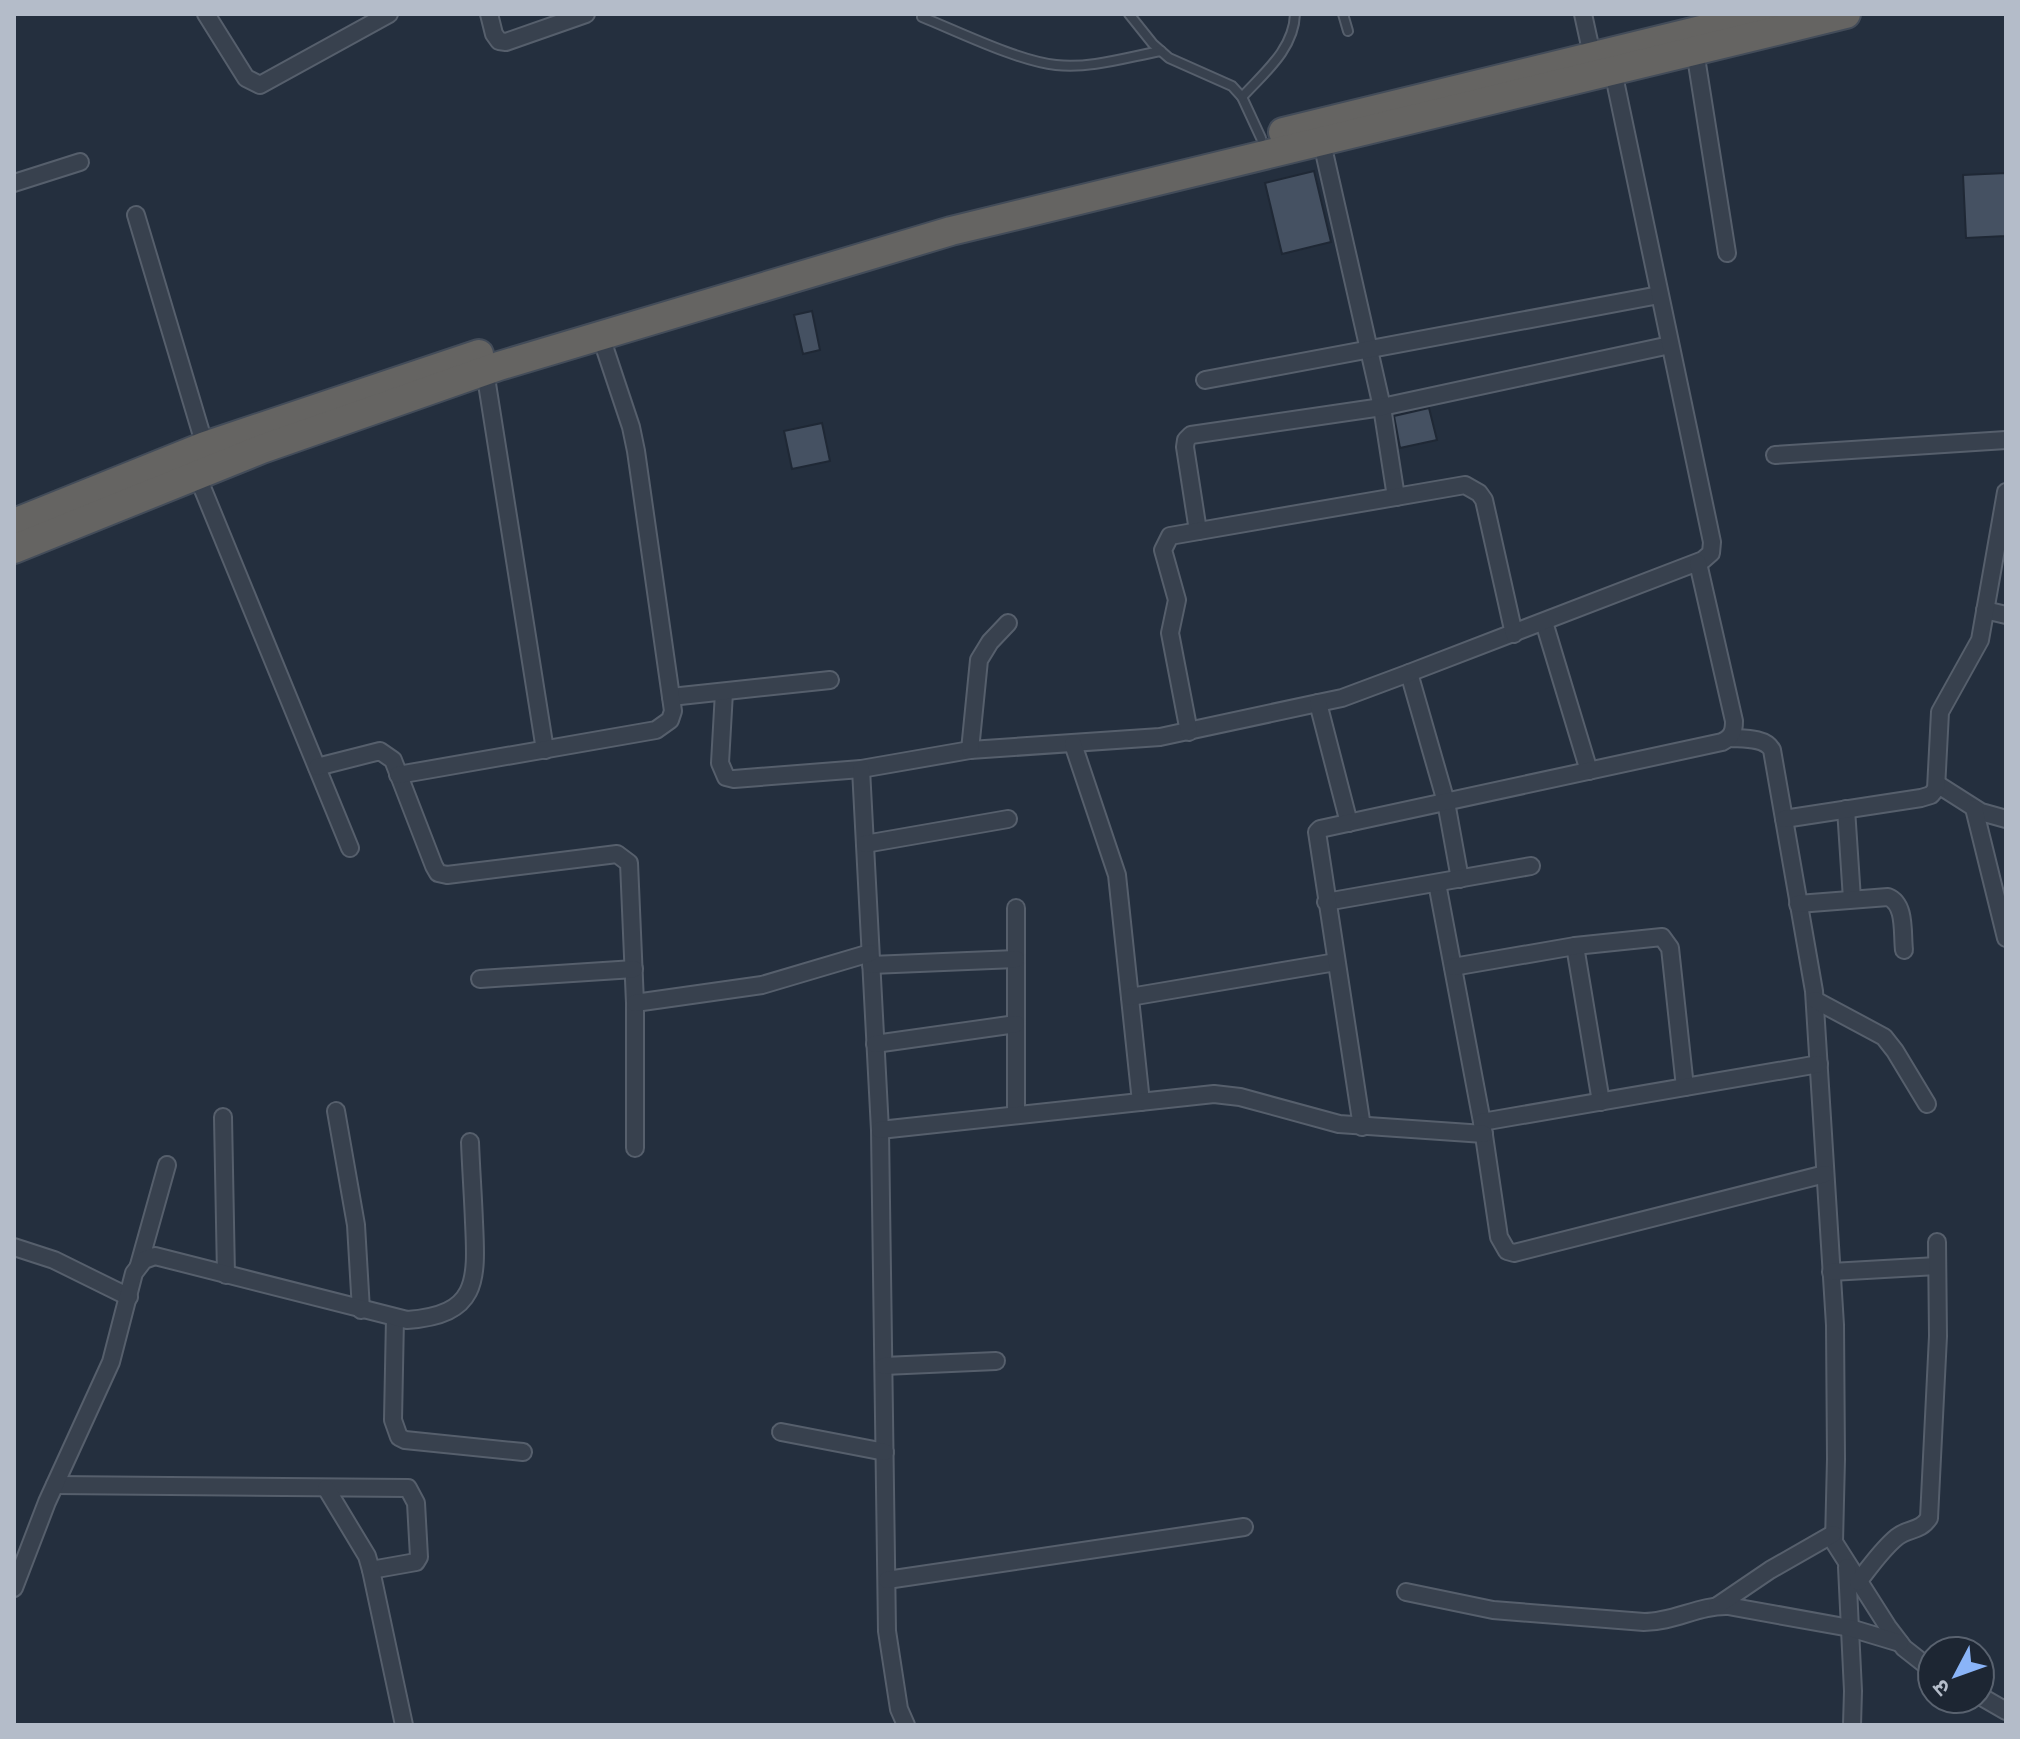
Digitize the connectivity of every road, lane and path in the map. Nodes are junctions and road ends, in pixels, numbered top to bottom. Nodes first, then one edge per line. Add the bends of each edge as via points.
1 (389, 14) edge
2 (489, 14) edge
3 (583, 14) edge
4 (1129, 14) edge
5 (1295, 14) edge
6 (1343, 14) edge
7 (1583, 14) edge
8 (1766, 14) edge
9 (1846, 14) edge
10 (209, 15) edge
11 (922, 17) dead end
12 (1348, 31) dead end
13 (1161, 51) junction
14 (1695, 51) junction
15 (1602, 63) junction
16 (1242, 97) junction
17 (1261, 138) junction
18 (1322, 143) junction
19 (80, 162) dead end
20 (14, 183) edge
21 (136, 215) dead end
22 (1727, 253) dead end
23 (1659, 295) junction
24 (601, 337) junction
25 (1670, 345) junction
26 (1369, 350) junction
27 (485, 371) junction
28 (1205, 380) dead end
29 (1382, 407) junction
30 (2006, 440) edge
31 (205, 446) junction
32 (1775, 455) dead end
33 (197, 475) junction
34 (2006, 492) edge
35 (1396, 497) junction
36 (14, 523) edge
37 (1198, 531) junction
38 (14, 549) edge
39 (1698, 563) junction
40 (1985, 610) junction
41 (2006, 615) edge
42 (1544, 622) junction
43 (1008, 623) dead end
44 (1514, 634) junction
45 (1409, 673) junction
46 (830, 680) dead end
47 (724, 692) junction
48 (671, 697) junction
49 (1318, 703) junction
50 (1189, 732) junction
51 (1730, 738) junction
52 (1073, 744) junction
53 (545, 750) junction
54 (970, 750) junction
55 (317, 767) junction
56 (861, 769) junction
57 (1589, 771) junction
58 (398, 775) junction
59 (1937, 784) junction
60 (1446, 802) junction
61 (1974, 808) junction
62 (1846, 809) junction
63 (1008, 819) dead end
64 (1784, 819) junction
65 (2006, 819) edge
66 (1349, 823) junction
67 (865, 844) junction
68 (350, 848) dead end
69 (1531, 866) dead end
70 (1460, 879) junction
71 (1437, 883) junction
72 (1852, 899) junction
73 (1326, 902) junction
74 (1798, 904) junction
75 (1016, 908) dead end
76 (2006, 938) edge
77 (1575, 946) junction
78 (1904, 950) dead end
79 (871, 959) junction
80 (1016, 959) junction
81 (1336, 962) junction
82 (1453, 967) junction
83 (634, 969) junction
84 (480, 979) dead end
85 (1130, 997) junction
86 (1815, 1000) junction
87 (635, 1003) junction
88 (1016, 1024) junction
89 (875, 1044) junction
90 (1819, 1064) junction
91 (1685, 1087) junction
92 (1141, 1102) junction
93 (1601, 1102) junction
94 (1927, 1104) dead end
95 (336, 1111) dead end
96 (1016, 1115) junction
97 (223, 1117) dead end
98 (1362, 1127) junction
99 (1483, 1128) junction
100 (880, 1130) junction
101 (470, 1142) dead end
102 (635, 1148) dead end
103 (167, 1165) dead end
104 (1825, 1174) junction
105 (1937, 1242) dead end
106 (14, 1247) edge
107 (139, 1265) junction
108 (1937, 1266) junction
109 (1831, 1272) junction
110 (226, 1275) junction
111 (129, 1297) junction
112 (361, 1310) junction
113 (395, 1318) junction
114 (996, 1361) dead end
115 (884, 1366) junction
116 (781, 1432) dead end
117 (523, 1452) dead end
118 (885, 1452) junction
119 (55, 1485) junction
120 (326, 1488) junction
121 (1244, 1527) dead end
122 (1833, 1534) junction
123 (1847, 1565) junction
124 (371, 1570) junction
125 (887, 1580) junction
126 (1858, 1582) junction
127 (14, 1588) edge
128 (1406, 1592) dead end
129 (1717, 1606) junction
130 (1850, 1628) junction
131 (1900, 1643) junction
132 (1916, 1656) edge
133 (404, 1725) edge
134 (906, 1725) edge
135 (1852, 1725) edge

1 - 10 street via 260,85 246,78
2 - 3 street via 494,34 506,42
4 - 13 lane
5 - 16 lane via 1295,28 1283,51
6 - 12 lane
7 - 15 street
8 - 15 highway
9 - 14 highway
11 - 13 lane via 1058,66
13 - 16 lane via 1232,86
14 - 15 highway
14 - 22 street
15 - 17 highway
15 - 18 highway
15 - 23 street
16 - 17 lane
17 - 31 highway via 923,226 473,356
18 - 24 highway via 951,231
18 - 26 street
19 - 20 street
21 - 31 street
23 - 25 street
23 - 26 street
24 - 27 highway
24 - 48 street via 636,451
25 - 29 street
25 - 39 street via 1712,542 1711,553
26 - 28 street
26 - 29 street
27 - 33 highway
27 - 53 street
29 - 35 street
29 - 37 street via 1191,435 1185,447
30 - 32 street
31 - 36 highway
33 - 38 highway
33 - 55 street
34 - 40 street
35 - 37 street
35 - 44 street via 1465,485 1479,493
37 - 50 street via 1170,536 1163,550 1177,600 1170,633
39 - 42 street
39 - 51 street via 1734,721
40 - 41 street
40 - 59 street via 1976,650 1940,712
42 - 44 street
42 - 57 street
43 - 54 street via 979,660
44 - 45 street
45 - 49 street
45 - 60 street
46 - 47 street
47 - 48 street
47 - 56 street via 720,763 726,777
48 - 53 street via 670,720 656,730
49 - 50 street
49 - 66 street
50 - 52 street
51 - 57 street
51 - 64 street via 1769,744
52 - 54 street
52 - 85 street via 1117,875
53 - 58 street
54 - 56 street
55 - 58 street via 380,751 393,760
55 - 68 street
56 - 67 street
57 - 60 street
58 - 83 street via 438,873 624,857 631,873
59 - 61 street
59 - 62 street via 1931,795 1921,798
60 - 66 street
60 - 70 street
61 - 65 street
61 - 76 street
62 - 64 street
62 - 72 street
63 - 67 street
64 - 74 street
66 - 73 street via 1317,832
67 - 79 street
69 - 70 street
70 - 71 street
71 - 73 street
71 - 82 street
72 - 74 street
72 - 78 street via 1896,900
73 - 81 street
74 - 86 street
75 - 80 street
77 - 82 street
77 - 91 street via 1654,936 1667,942
77 - 93 street
79 - 80 street
79 - 87 street via 762,985
79 - 89 street
80 - 88 street
81 - 85 street
81 - 98 street
82 - 99 street
83 - 84 street
83 - 87 street
85 - 92 street
86 - 90 street
86 - 94 street via 1884,1037
87 - 102 street
88 - 89 street
88 - 96 street
89 - 100 street
90 - 91 street
90 - 104 street
91 - 93 street
92 - 96 street
92 - 98 street via 1214,1094
93 - 99 street
95 - 112 street via 356,1225
96 - 100 street
97 - 110 street
98 - 99 street
99 - 104 street via 1499,1237 1514,1253
100 - 115 street
101 - 113 street via 473,1282 458,1305 444,1314
103 - 107 street
104 - 109 street
105 - 108 street
106 - 111 street via 54,1260
107 - 110 street via 155,1256
107 - 111 street
108 - 109 street
108 - 126 street via 1929,1518 1923,1527 1891,1542
109 - 122 street
110 - 112 street
111 - 119 street via 111,1362
112 - 113 street
113 - 117 street via 393,1420 399,1437
114 - 115 street
115 - 118 street
116 - 118 street
118 - 125 street
119 - 120 street
119 - 127 street
120 - 124 street
120 - 124 street via 403,1486 411,1491 419,1557 416,1562
121 - 125 street
122 - 123 street
122 - 129 street
123 - 126 street
123 - 130 street
124 - 133 street
125 - 134 street via 887,1631
126 - 131 street
128 - 129 street via 1493,1610 1644,1622
129 - 130 street
130 - 131 street
130 - 135 street
131 - 132 street

